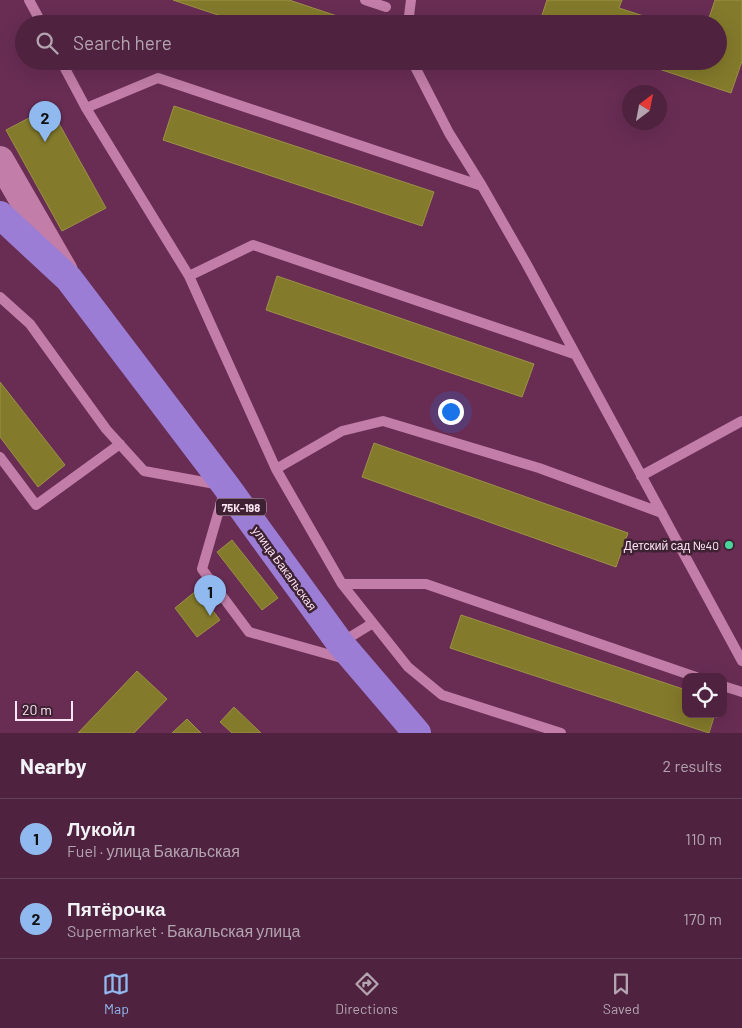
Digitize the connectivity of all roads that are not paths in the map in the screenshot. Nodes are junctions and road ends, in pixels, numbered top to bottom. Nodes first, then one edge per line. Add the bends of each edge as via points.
1 (29, 0) edge
2 (365, 0) edge
3 (411, 0) edge
4 (386, 7) dead end
5 (37, 15) edge
6 (409, 15) edge
7 (67, 70) edge
8 (416, 70) edge
9 (86, 108) junction
10 (0, 160) edge
11 (482, 186) junction
12 (0, 215) edge
13 (189, 276) junction
14 (69, 279) junction
15 (0, 297) edge
16 (574, 354) junction
17 (742, 421) edge
18 (120, 444) junction
19 (0, 457) edge
20 (276, 470) junction
21 (641, 476) junction
22 (226, 486) junction
23 (662, 512) junction
24 (342, 584) junction
25 (373, 623) junction
26 (348, 653) junction
27 (742, 661) edge
28 (684, 673) edge
29 (727, 687) edge
30 (742, 692) edge
31 (412, 732) edge
32 (560, 733) edge

1 - 5 lane
2 - 4 lane
3 - 6 lane
7 - 9 lane
8 - 11 lane via 448,133
9 - 11 lane via 158,78
9 - 13 lane
10 - 14 main road
11 - 16 lane
12 - 14 main road, 75К-198
13 - 16 lane via 253,245
13 - 20 lane
14 - 22 main road, улица Бакальская / 75К-198
15 - 18 lane via 30,324
16 - 21 lane
17 - 21 lane
18 - 19 lane via 36,505
18 - 22 lane via 144,471
20 - 23 lane via 342,430 383,421 539,468
20 - 24 lane
21 - 23 lane
22 - 26 main road, улица Бакальская / 75К-198
22 - 26 lane via 202,569 249,632
23 - 27 lane
24 - 25 lane
24 - 28 lane via 426,584
25 - 26 lane
25 - 32 lane via 408,667 442,695
26 - 31 main road, улица Бакальская / 75К-198
29 - 30 lane

